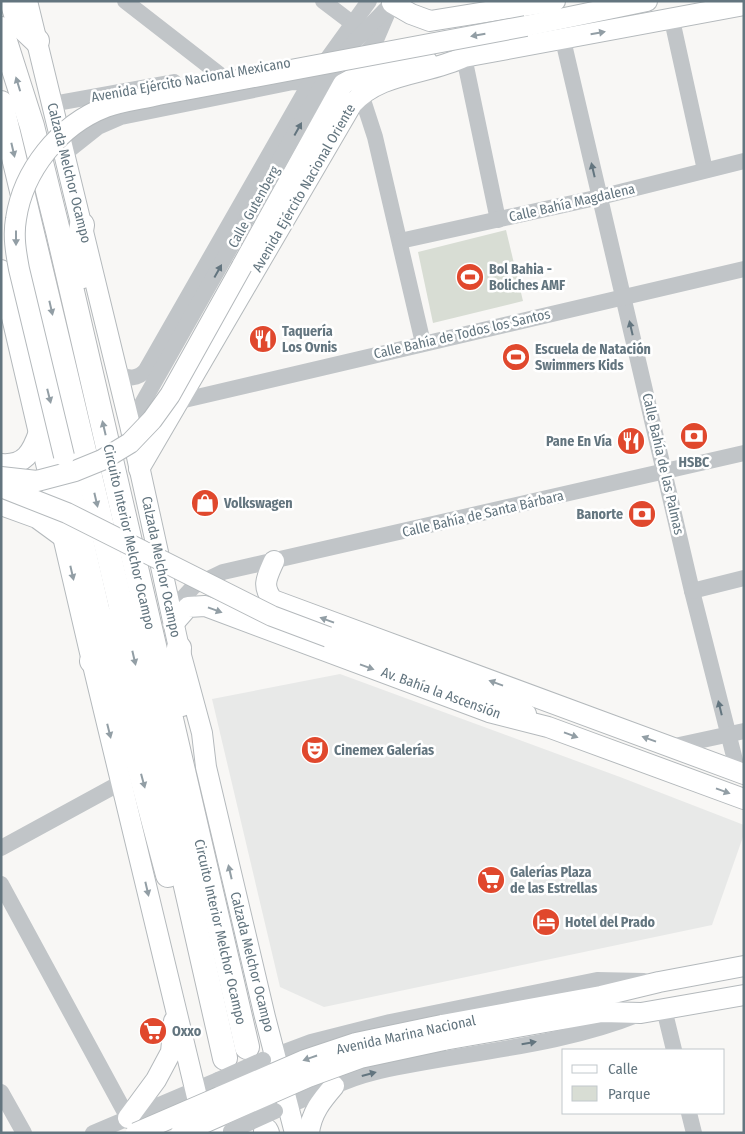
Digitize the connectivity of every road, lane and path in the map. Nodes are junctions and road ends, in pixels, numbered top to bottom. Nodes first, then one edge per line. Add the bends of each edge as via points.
1 (12, 1) edge
2 (27, 1) edge
3 (125, 1) edge
4 (324, 1) edge
5 (369, 1) edge
6 (555, 1) edge
7 (647, 1) edge
8 (393, 2) edge
9 (529, 4) edge
10 (744, 5) edge
11 (672, 20) junction
12 (352, 23) junction
13 (1, 30) edge
14 (37, 40) junction
15 (563, 40) junction
16 (329, 56) junction
17 (464, 58) junction
18 (219, 74) junction
19 (310, 83) junction
20 (343, 84) junction
21 (361, 94) junction
22 (52, 104) junction
23 (2, 106) edge
24 (64, 154) junction
25 (744, 161) edge
26 (705, 170) junction
27 (600, 197) junction
28 (498, 220) junction
29 (82, 225) junction
30 (400, 241) junction
31 (744, 269) edge
32 (1, 270) edge
33 (623, 296) junction
34 (188, 310) junction
35 (223, 329) junction
36 (9, 333) edge
37 (423, 343) junction
38 (118, 375) junction
39 (96, 391) junction
40 (180, 401) junction
41 (130, 425) junction
42 (39, 432) junction
43 (744, 453) edge
44 (1, 464) edge
45 (140, 469) junction
46 (665, 472) junction
47 (1, 477) edge
48 (1, 487) edge
49 (1, 505) edge
50 (63, 537) junction
51 (158, 547) junction
52 (274, 561) junction
53 (223, 572) junction
54 (744, 578) edge
55 (692, 591) junction
56 (172, 617) junction
57 (101, 618) junction
58 (179, 648) junction
59 (91, 655) junction
60 (115, 676) junction
61 (548, 727) junction
62 (744, 730) edge
63 (727, 734) junction
64 (670, 747) junction
65 (182, 766) junction
66 (741, 773) edge
67 (122, 782) junction
68 (744, 799) edge
69 (1, 848) edge
70 (1, 884) edge
71 (192, 915) junction
72 (744, 966) edge
73 (659, 982) junction
74 (233, 988) junction
75 (210, 993) junction
76 (744, 995) edge
77 (176, 1009) junction
78 (664, 1009) junction
79 (641, 1013) junction
80 (443, 1032) junction
81 (674, 1049) edge
82 (263, 1058) junction
83 (222, 1069) junction
84 (334, 1086) junction
85 (196, 1090) junction
86 (1, 1092) edge
87 (158, 1105) junction
88 (689, 1114) edge
89 (274, 1120) edge
90 (132, 1125) edge
91 (225, 1128) edge
92 (101, 1131) edge
93 (24, 1133) edge
94 (181, 1133) edge
95 (185, 1133) edge
96 (206, 1133) edge
97 (295, 1133) edge
98 (310, 1133) edge
99 (694, 1133) edge

1 - 14 highway via 19,24
2 - 14 main road, Calzada Melchor Ocampo
3 - 18 street
4 - 12 street
5 - 12 street, Calle Gutenberg
6 - 9 main road
7 -> 57 main road, bridge via 105,108 69,129 43,155 24,187 16,220 18,269
8 - 9 main road via 430,21
8 - 20 street via 374,42
34 -> 8 street, Calle Gutenberg via 324,82 355,41
10 - 11 main road, Avenida Ejército Nacional Oriente
15 -> 11 main road, Avenida Ejército Nacional Oriente
11 - 26 street
12 - 16 street, Calle Gutenberg
39 -> 13 highway, Circuito Interior Melchor Ocampo via 32,126
14 - 22 main road, Calzada Melchor Ocampo
15 - 17 main road, Avenida Ejército Nacional Oriente
27 -> 15 street, Calle Bahía de las Palmas
16 - 18 street, Avenida Ejército Nacional Mexicano
16 - 19 street, Calle Gutenberg
17 - 20 main road via 374,67
17 - 21 main road, Avenida Ejército Nacional Oriente via 434,70 381,82
17 - 28 street
18 - 22 street, Avenida Ejército Nacional Mexicano
19 - 24 street via 293,82 121,117 98,127
19 - 34 street, Calle Gutenberg
20 - 47 main road, bridge via 170,396 152,420 130,443 76,471 36,481
21 - 30 street via 375,137
21 - 35 main road, Avenida Ejército Nacional Oriente via 352,104
22 - 24 main road, Calzada Melchor Ocampo
23 -> 71 highway, Circuito Interior Melchor Ocampo
24 - 29 main road, Calzada Melchor Ocampo
25 - 26 street, Calle Bahía Magdalena
26 - 27 street, Calle Bahía Magdalena
27 - 28 street, Calle Bahía Magdalena
27 - 33 street, Calle Bahía de las Palmas
28 - 30 street, Calle Bahía Magdalena
29 - 38 main road, Calzada Melchor Ocampo
29 - 39 highway via 78,248 100,354
30 - 37 street
31 - 33 street, Calle Bahía de Todos los Santos
32 - 36 main road
33 - 37 street, Calle Bahía de Todos los Santos
46 -> 33 street, Calle Bahía de las Palmas
34 - 35 street
34 - 38 street, Calle Gutenberg via 144,373 134,378
34 - 41 street, Calle Gutenberg
35 - 40 main road, Avenida Ejército Nacional Oriente
36 - 42 main road
37 - 40 street, Calle Bahía de Todos los Santos
38 - 41 main road, Calzada Melchor Ocampo
65 -> 39 highway, Circuito Interior Melchor Ocampo
40 - 45 main road, Avenida Ejército Nacional Oriente
41 - 45 main road, Calzada Melchor Ocampo
42 - 44 main road via 25,458 16,463
42 - 50 main road
43 - 46 street, Calle Bahía de Santa Bárbara
45 - 51 main road, Calzada Melchor Ocampo
46 - 52 street, Calle Bahía de Santa Bárbara
46 - 55 street, Calle Bahía de las Palmas
48 - 61 main road, bridge via 67,513 272,616 499,699
49 - 50 main road via 38,518
50 -> 59 main road
51 - 53 street via 199,569
51 - 56 main road, Calzada Melchor Ocampo
52 - 53 street, Calle Bahía de Santa Bárbara
64 -> 52 main road, Av. Bahía la Ascensión via 273,600 266,592 265,584
53 - 56 street via 200,582
54 - 55 street
63 -> 55 street, Calle Bahía de las Palmas
56 - 58 main road, Calzada Melchor Ocampo
56 -> 61 main road, Av. Bahía la Ascensión via 188,608 205,606 489,712
57 - 59 main road
57 - 60 highway
58 - 65 highway via 178,676 185,720
82 -> 58 main road, Calzada Melchor Ocampo via 202,733
59 - 60 highway
59 -> 67 main road
60 -> 75 highway via 193,972
61 -> 68 main road, Av. Bahía la Ascensión
62 - 63 street
63 - 64 street
63 - 66 street, Calle Bahía de las Palmas
64 - 66 main road, Av. Bahía la Ascensión
65 - 74 highway, Circuito Interior Melchor Ocampo
67 - 69 street
67 -> 77 main road
70 - 90 street
71 - 74 highway
71 - 75 highway, Circuito Interior Melchor Ocampo
72 - 73 main road, Avenida Marina Nacional
73 - 80 main road, Avenida Marina Nacional
73 - 82 street, Avenida Marina Nacional via 597,980 344,1032
74 - 82 highway, Circuito Interior Melchor Ocampo
75 - 83 highway, Circuito Interior Melchor Ocampo
76 - 78 main road, Avenida Marina Nacional
77 - 85 main road
77 - 90 main road via 171,1052
78 - 79 main road, Avenida Marina Nacional
78 - 81 street
79 - 80 main road, Avenida Marina Nacional via 602,1012
84 -> 79 street, Avenida Marina Nacional via 386,1070 604,1028
80 -> 90 main road, Avenida Marina Nacional, bridge via 356,1043
80 - 94 main road, Avenida Marina Nacional, bridge via 308,1077
82 - 83 street, Avenida Marina Nacional, bridge
82 - 89 main road, Calzada Melchor Ocampo
82 - 91 main road, bridge
83 - 85 street, Avenida Marina Nacional
84 - 89 street, Avenida Marina Nacional
84 - 98 main road via 314,1114
85 - 87 street, Avenida Marina Nacional
85 - 96 main road
86 - 93 street
87 - 90 street, Avenida Marina Nacional
87 - 95 street via 176,1114
88 - 99 street
89 - 91 street, Avenida Marina Nacional, bridge
89 - 97 main road, Calzada Melchor Ocampo
90 - 92 street, Avenida Marina Nacional

